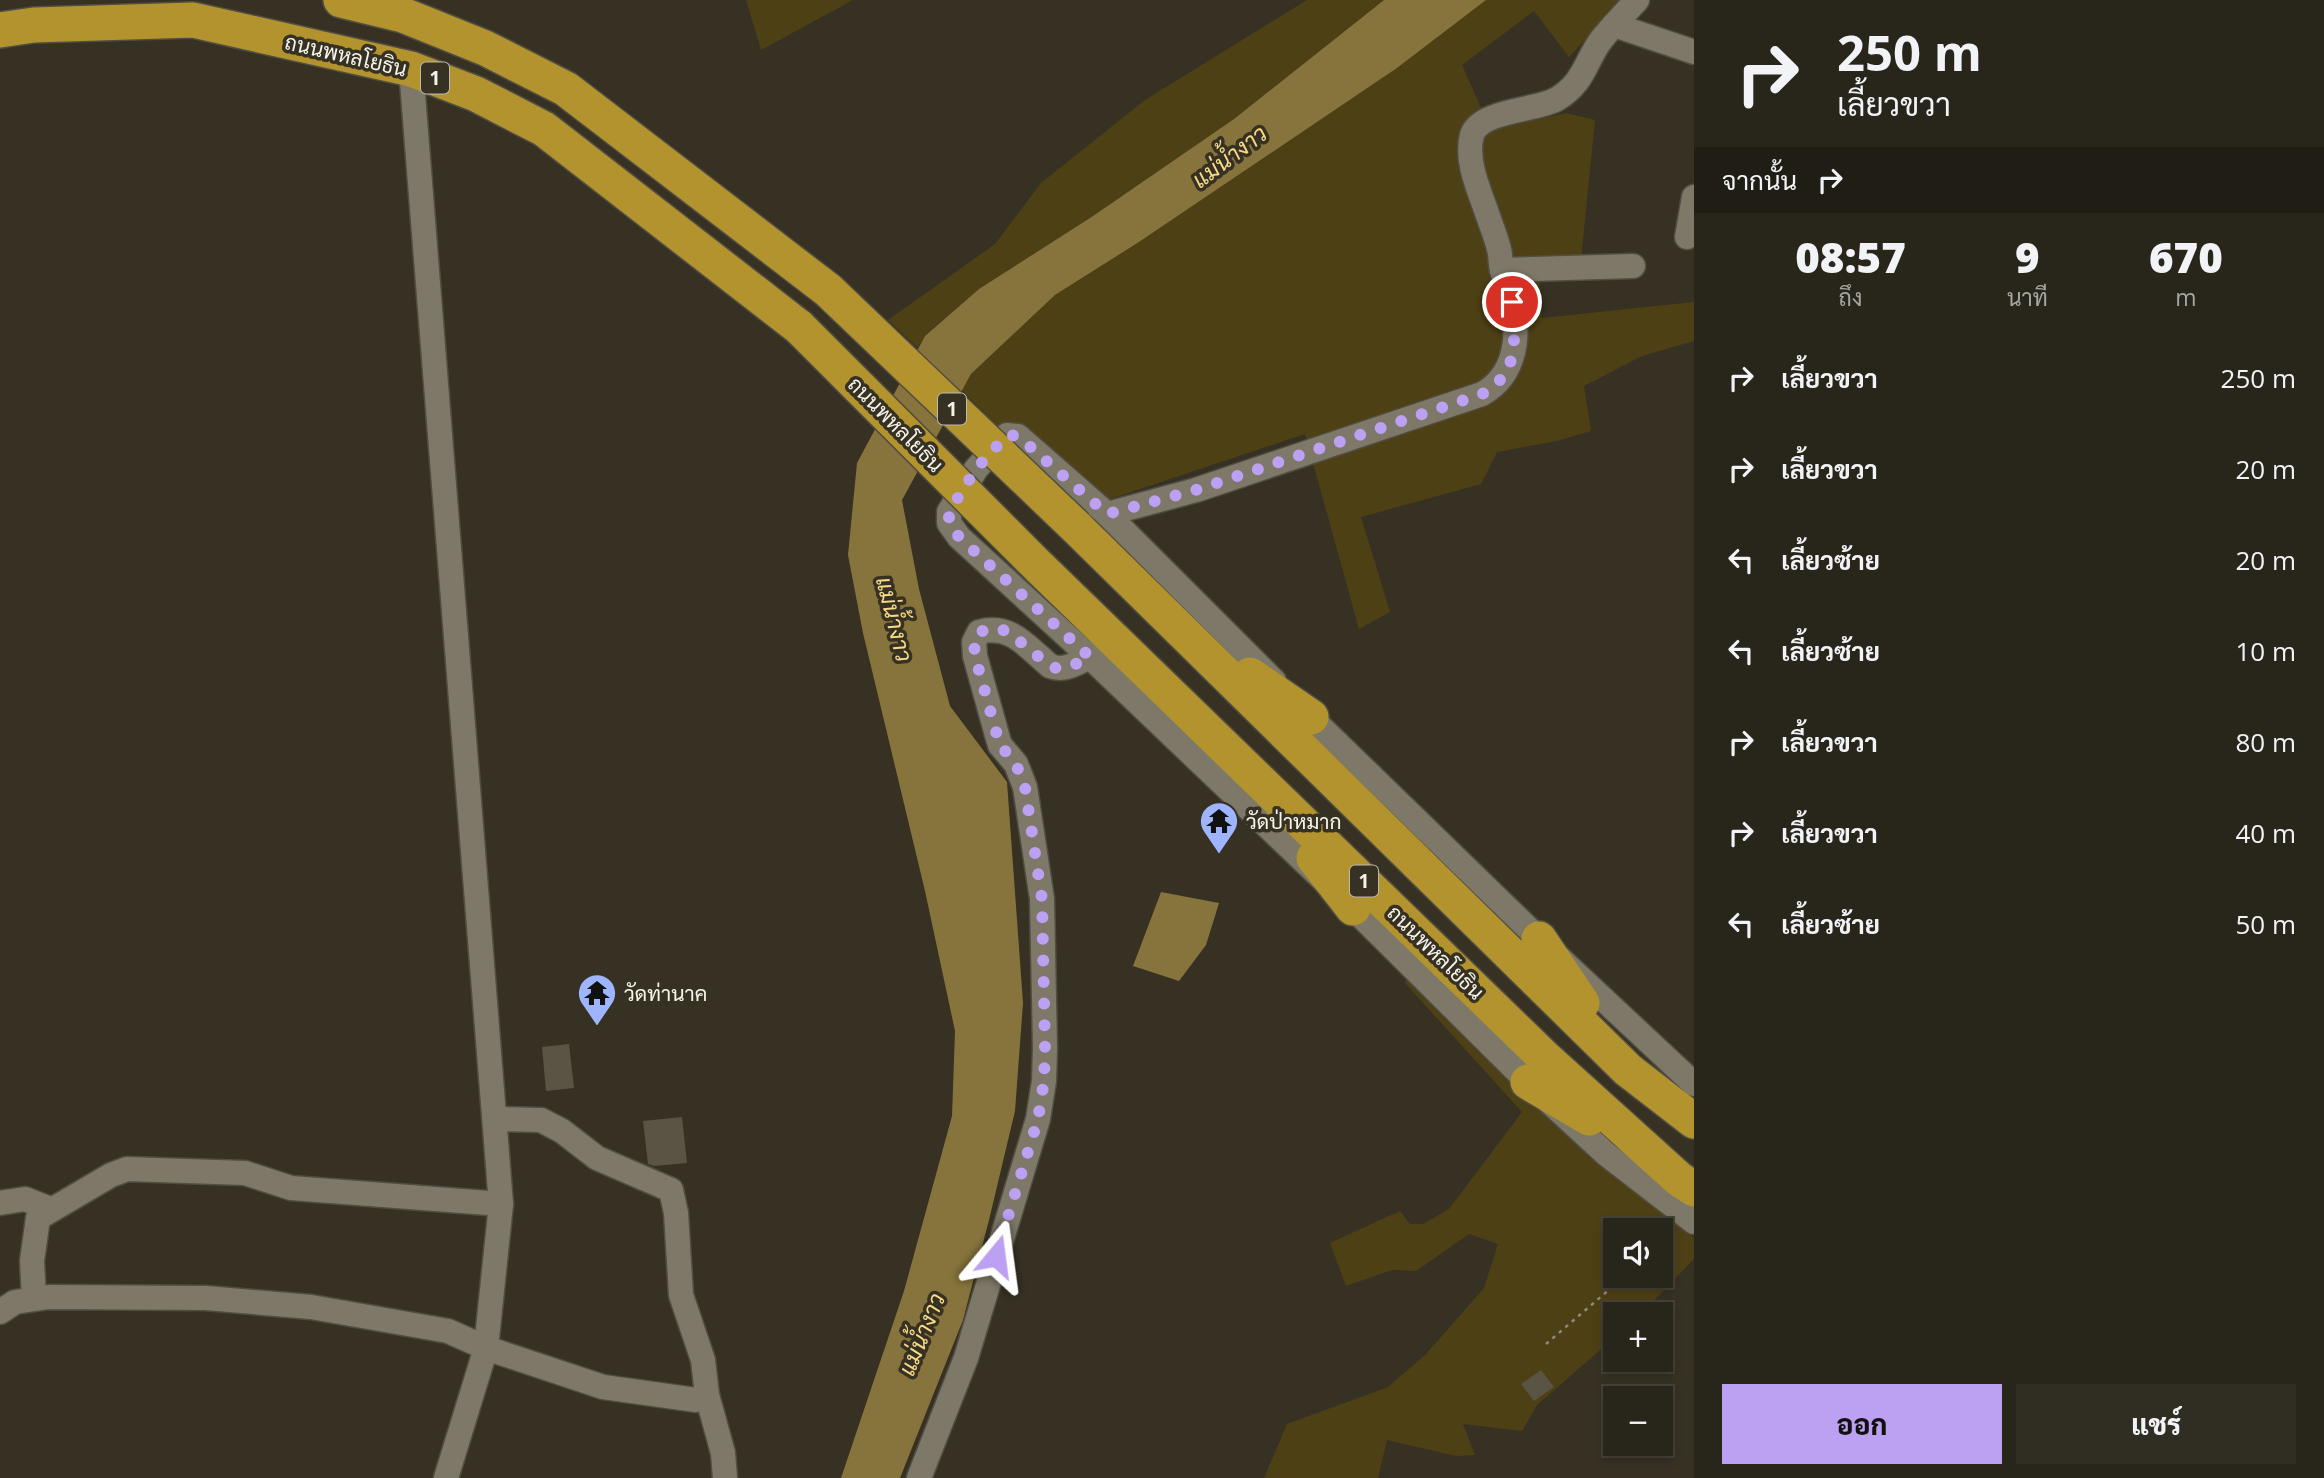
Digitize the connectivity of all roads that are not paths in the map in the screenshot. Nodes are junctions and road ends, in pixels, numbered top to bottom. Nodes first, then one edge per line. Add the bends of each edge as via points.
1 (341, 0) edge
2 (1637, 0) edge
3 (402, 7) edge
4 (1614, 25) junction
5 (0, 30) edge
6 (1694, 52) edge
7 (411, 69) junction
8 (1694, 197) edge
9 (1686, 237) dead end
10 (1633, 266) dead end
11 (1502, 270) junction
12 (1091, 521) junction
13 (1172, 621) junction
14 (1090, 657) junction
15 (1311, 718) junction
16 (1215, 736) junction
17 (1353, 908) junction
18 (1539, 939) junction
19 (1628, 1070) junction
20 (1528, 1082) junction
21 (1694, 1084) edge
22 (495, 1119) junction
23 (1694, 1121) edge
24 (1653, 1155) junction
25 (1694, 1189) edge
26 (0, 1203) edge
27 (501, 1204) junction
28 (50, 1209) junction
29 (1694, 1222) edge
30 (34, 1298) junction
31 (0, 1312) edge
32 (486, 1348) junction
33 (707, 1395) junction
34 (446, 1478) edge
35 (725, 1478) edge
36 (919, 1478) edge

1 - 3 highway, 1
2 - 4 street
3 - 12 highway, 1, bridge via 566,89 828,290
4 - 6 street
4 - 11 street via 1567,93 1550,103 1483,121 1472,133 1474,173
5 - 7 highway, ถนนพหลโยธิน / 1 via 193,20
7 - 16 highway, ถนนพหลโยธิน / 1, bridge via 476,94 544,129 799,327
7 - 22 street
8 - 9 street
10 - 11 street
11 - 12 street via 1515,334 1513,357 1492,388 1196,490
12 - 13 highway, 1
12 - 14 street via 1018,436 1007,435 976,469 949,512 949,523 959,537
12 - 15 street
13 - 15 highway
13 - 19 highway, 1
14 - 17 street
14 - 36 street via 1056,669 1007,631 992,628 979,632 974,642 1000,745 1016,764 1025,787 1042,899 1044,1081 1038,1119 966,1358
15 - 18 street
16 - 17 highway
16 - 24 highway, ถนนพหลโยธิน / 1 via 1545,1058
17 - 20 street
18 - 19 highway
18 - 21 street
19 - 23 highway, 1
20 - 24 highway
20 - 29 street via 1606,1154
22 - 27 street
22 - 33 street via 541,1120 597,1158 671,1190 681,1294 703,1360
24 - 25 highway, ถนนพหลโยธิน / 1
26 - 28 street via 31,1200
27 - 28 street via 291,1188 245,1174 128,1169
27 - 32 street
28 - 30 street via 38,1218 35,1232
30 - 31 street via 15,1302
30 - 32 street via 206,1298 311,1307 449,1331
32 - 33 street via 603,1387 696,1401
32 - 34 street
33 - 35 street

